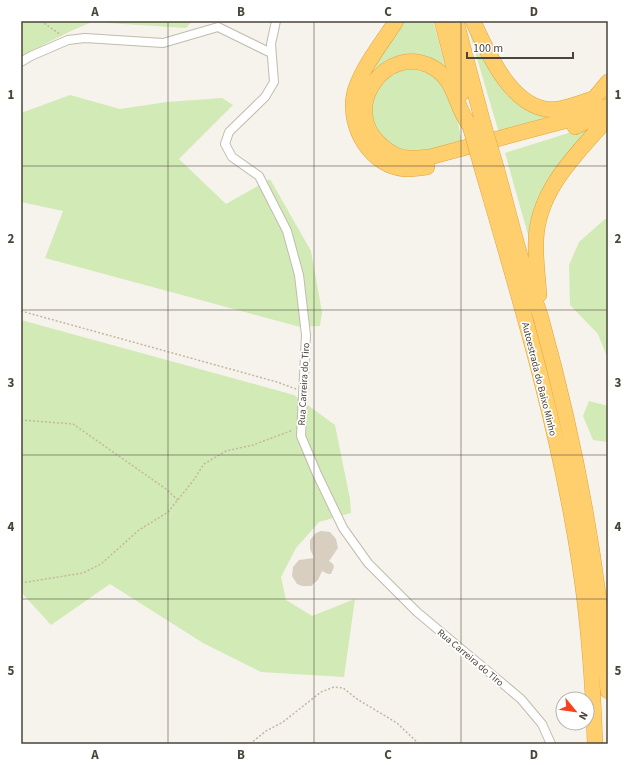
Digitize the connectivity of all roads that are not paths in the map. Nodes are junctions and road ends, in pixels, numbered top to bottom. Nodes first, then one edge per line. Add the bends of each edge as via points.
1 (276, 21) edge
2 (396, 21) edge
3 (442, 21) edge
4 (456, 21) edge
5 (473, 21) edge
6 (215, 24) edge
7 (271, 53) junction
8 (21, 62) edge
9 (608, 82) edge
10 (594, 98) junction
11 (608, 106) edge
12 (608, 118) edge
13 (476, 125) junction
14 (490, 171) junction
15 (541, 317) junction
16 (608, 692) edge
17 (551, 744) edge
18 (595, 744) edge

1 - 7 street, Rua Carreira do Tiro via 270,44
2 - 11 highway via 362,75 354,95 353,117 358,134 368,148 384,162 405,169 432,167 566,131
3 - 13 highway, Autoestrada do Baixo Minho
4 - 13 highway, Autoestrada do Baixo Minho
5 - 10 highway via 507,84 522,98 537,107 558,109
6 - 7 street
6 - 8 street via 163,43 85,38 68,40
7 - 17 street, Rua Carreira do Tiro via 274,82 265,97 228,132 225,144 232,157 259,176 287,231 298,275 306,335 301,436 343,528 368,563 417,612 521,699 542,724
9 - 10 highway
10 - 13 highway via 582,113 564,121 430,157 408,158 389,152 375,141 367,129 364,115 365,100 374,82 386,68 418,62 433,68 447,79 463,118
12 - 15 highway via 564,168 541,210 536,239
13 - 14 highway, Autoestrada do Baixo Minho, bridge
14 - 15 highway, Autoestrada do Baixo Minho
14 - 18 highway, Autoestrada do Baixo Minho via 570,506 587,625
15 - 16 highway, Autoestrada do Baixo Minho via 566,415 591,538 600,598

